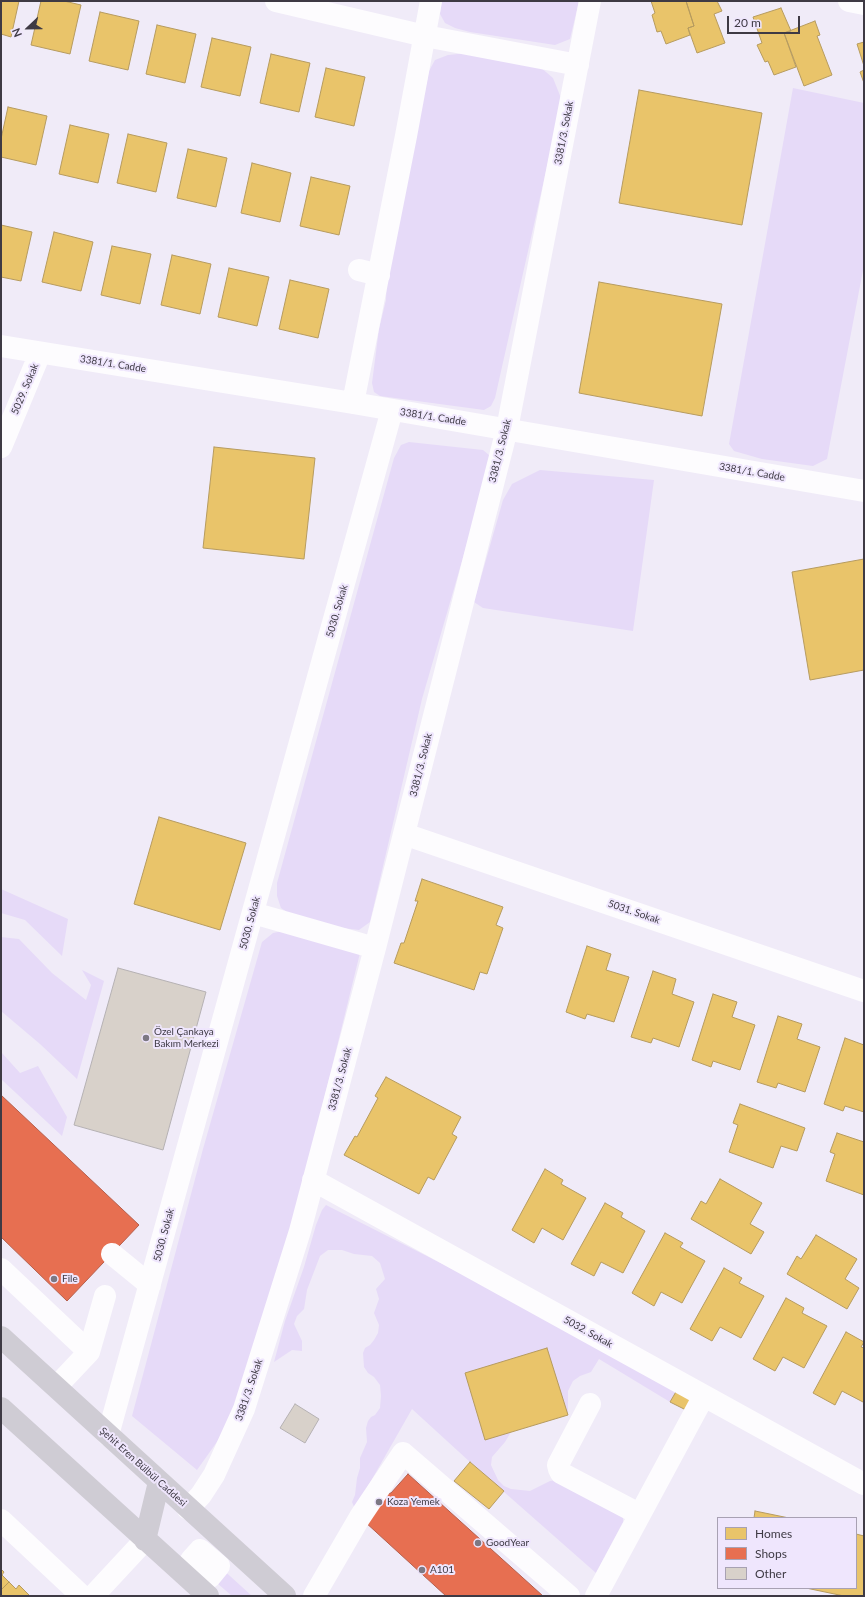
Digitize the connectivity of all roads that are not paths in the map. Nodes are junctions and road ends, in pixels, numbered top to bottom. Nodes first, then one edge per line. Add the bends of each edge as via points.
1 (276, 1) edge
2 (431, 1) edge
3 (590, 1) edge
4 (849, 1) edge
5 (864, 4) edge
6 (425, 36) junction
7 (578, 65) junction
8 (1, 346) edge
9 (40, 353) junction
10 (353, 403) junction
11 (392, 410) junction
12 (506, 429) junction
13 (1, 447) edge
14 (864, 491) edge
15 (404, 834) junction
16 (253, 913) junction
17 (375, 948) junction
18 (864, 991) edge
19 (313, 1180) junction
20 (112, 1254) dead end
21 (1, 1269) edge
22 (150, 1285) junction
23 (105, 1296) dead end
24 (1, 1337) edge
25 (89, 1352) junction
26 (56, 1387) junction
27 (700, 1403) dead end
28 (590, 1404) dead end
29 (1, 1408) edge
30 (108, 1435) junction
31 (159, 1482) junction
32 (864, 1484) edge
33 (188, 1509) junction
34 (639, 1514) junction
35 (1, 1520) edge
36 (145, 1540) junction
37 (82, 1596) edge
38 (93, 1596) edge
39 (208, 1596) edge
40 (285, 1596) edge
41 (314, 1596) edge
42 (569, 1596) edge
43 (596, 1596) edge

1 - 6 street
2 - 6 street
3 - 7 street, 3381/3. Sokak
4 - 5 street
6 - 7 street
6 - 10 street via 369,272
7 - 12 street, 3381/3. Sokak
8 - 9 street, 3381/1. Cadde
9 - 10 street, 3381/1. Cadde
9 - 13 street, 5029. Sokak
10 - 11 street, 3381/1. Cadde
11 - 12 street, 3381/1. Cadde
11 - 16 street, 5030. Sokak
12 - 14 street, 3381/1. Cadde
12 - 15 street, 3381/3. Sokak
15 - 17 street, 3381/3. Sokak
15 - 18 street, 5031. Sokak
16 - 17 street
16 - 22 street, 5030. Sokak
17 - 19 street, 3381/3. Sokak
19 - 32 street, 5032. Sokak
19 - 33 street, 3381/3. Sokak via 300,1231 244,1410 214,1475
20 - 22 street
21 - 25 street
22 - 30 street, 5030. Sokak
23 - 25 street
24 - 26 main road, Şehit Eren Bülbül Caddesi
25 - 26 street
26 - 30 main road, Şehit Eren Bülbül Caddesi
27 - 34 street
28 - 34 street via 558,1465 559,1469 561,1473
29 - 36 main road
30 - 31 main road, Şehit Eren Bülbül Caddesi
31 - 33 main road, Şehit Eren Bülbül Caddesi
31 - 36 main road
33 - 40 main road, Şehit Eren Bülbül Caddesi
34 - 43 street
35 - 37 street
36 - 38 street
36 - 39 main road
41 - 42 street via 360,1517 403,1453

